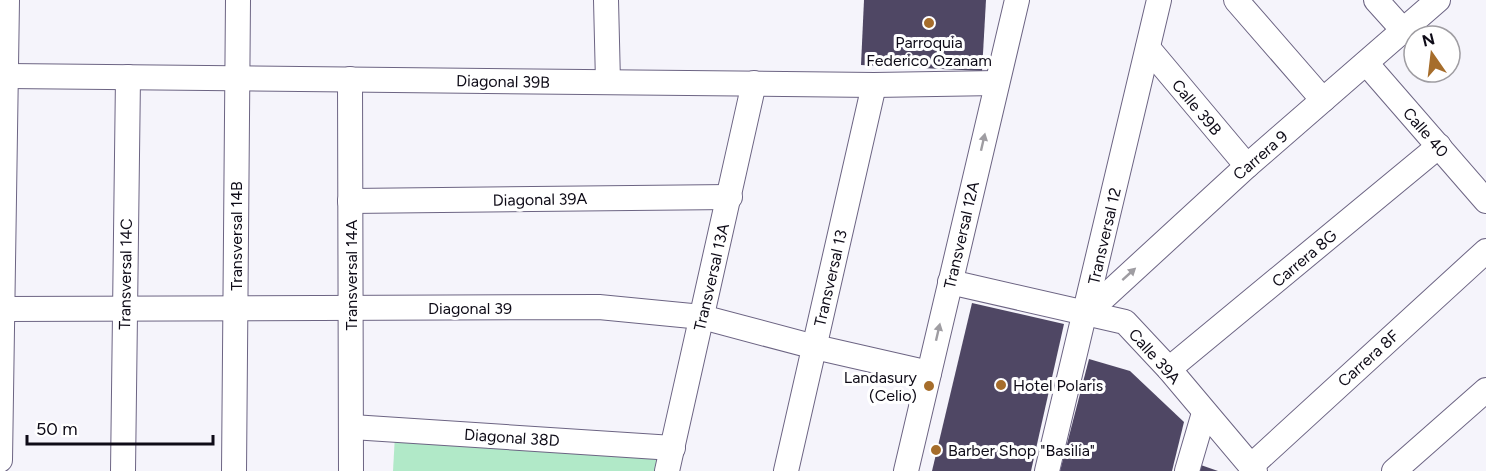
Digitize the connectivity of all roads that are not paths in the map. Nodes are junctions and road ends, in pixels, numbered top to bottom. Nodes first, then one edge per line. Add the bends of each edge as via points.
1 (8, 0) edge
2 (237, 0) edge
3 (606, 0) edge
4 (1017, 0) edge
5 (1159, 0) edge
6 (1236, 0) edge
7 (1377, 0) edge
8 (1438, 0) edge
9 (1410, 24) edge
10 (1402, 29) edge
11 (1402, 31) edge
12 (1148, 48) junction
13 (1366, 63) junction
14 (8, 76) junction
15 (128, 77) junction
16 (237, 78) junction
17 (350, 79) junction
18 (608, 82) junction
19 (997, 82) junction
20 (754, 84) junction
21 (874, 85) junction
22 (1323, 100) junction
23 (1439, 146) junction
24 (1247, 166) junction
25 (730, 197) junction
26 (350, 201) junction
27 (1486, 201) edge
28 (1486, 251) edge
29 (950, 282) junction
30 (236, 307) junction
31 (125, 308) junction
32 (351, 308) junction
33 (4, 309) junction
34 (1086, 314) junction
35 (702, 317) junction
36 (815, 347) junction
37 (1169, 369) junction
38 (928, 373) junction
39 (1486, 390) edge
40 (1204, 413) junction
41 (352, 427) junction
42 (0, 460) edge
43 (670, 460) edge
44 (1253, 469) edge
45 (123, 471) edge
46 (234, 471) edge
47 (351, 471) edge
48 (786, 471) edge
49 (906, 471) edge
50 (1047, 471) edge
51 (1187, 471) edge
52 (1394, 471) edge

1 - 14 street
2 - 16 street, Transversal 14B
3 - 18 street
4 - 19 street, Transversal 12A
5 - 12 street, Transversal 12
6 - 22 street
7 - 10 street
8 - 9 street, Carrera 9
11 - 13 street, Carrera 9
12 - 24 street, Calle 39B
12 - 34 street, Transversal 12
13 - 22 street, Carrera 9
13 - 23 street, Calle 40
14 - 15 street, Diagonal 39B
14 - 33 street
15 - 16 street, Diagonal 39B
15 - 31 street, Transversal 14C
16 - 17 street, Diagonal 39B
16 - 30 street, Transversal 14B
17 - 18 street, Diagonal 39B
17 - 26 street, Transversal 14A
18 - 20 street, Diagonal 39B
19 - 21 street, Diagonal 39B
29 -> 19 street, Transversal 12A
20 - 21 street, Diagonal 39B
20 - 25 street, Transversal 13A
21 - 36 street, Transversal 13
22 - 24 street, Carrera 9
23 - 27 street, Calle 40
23 - 37 street, Carrera 8G
34 -> 24 street, Carrera 9
25 - 26 street, Diagonal 39A
25 - 35 street, Transversal 13A
26 - 32 street, Transversal 14A
28 - 44 street, Carrera 8F
29 - 34 street, Calle 39A
38 -> 29 street, Transversal 12A
30 - 31 street, Diagonal 39
30 - 32 street, Diagonal 39
30 - 46 street, Transversal 14B
31 - 33 street, Diagonal 39
31 - 45 street, Transversal 14C
32 - 35 street, Diagonal 39 via 600,308
32 - 41 street, Transversal 14A
33 - 42 street
34 - 37 street, Calle 39A via 1125,322
34 - 50 street, Transversal 12
35 - 36 street, Diagonal 39
35 - 43 street, Transversal 13A
36 - 38 street, Diagonal 39
36 - 48 street, Transversal 13
37 - 40 street, Calle 39A
38 - 49 street, Transversal 12A
39 - 52 street
40 - 44 street, Calle 39A
40 - 51 street
41 - 43 street, Diagonal 38D
41 - 47 street, Transversal 14A

